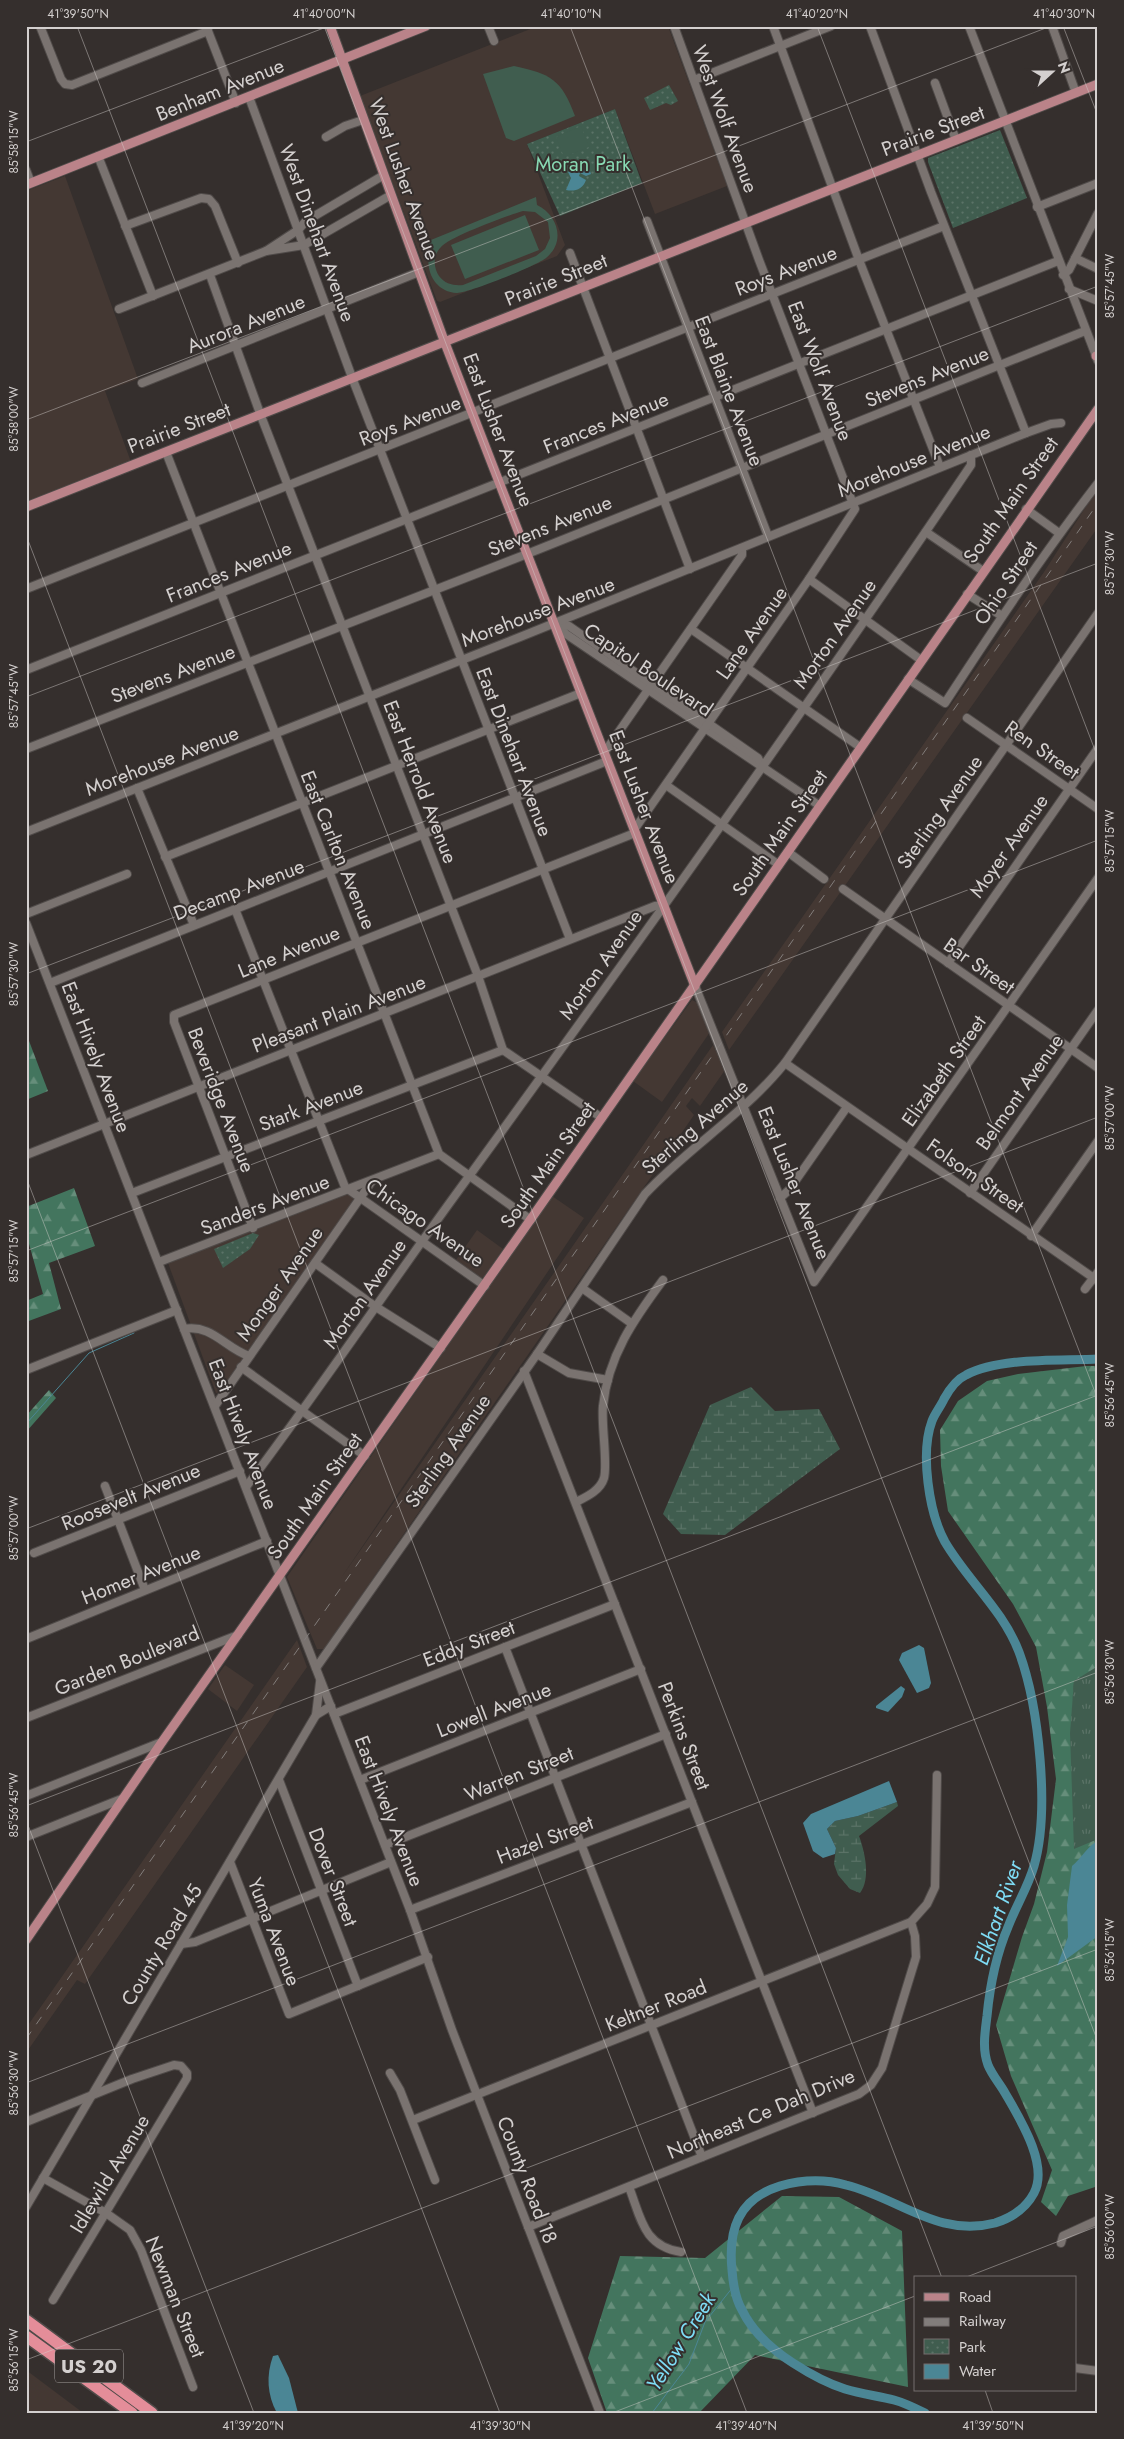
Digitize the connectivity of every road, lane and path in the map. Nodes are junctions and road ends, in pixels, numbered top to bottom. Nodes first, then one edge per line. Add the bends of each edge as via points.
1 (40, 26) edge
2 (330, 26) edge
3 (426, 26) edge
4 (488, 26) edge
5 (674, 26) edge
6 (773, 26) edge
7 (831, 26) edge
8 (870, 26) edge
9 (969, 26) edge
10 (1052, 26) edge
11 (207, 29) edge
12 (411, 29) edge
13 (494, 41) dead end
14 (780, 46) junction
15 (342, 59) junction
16 (694, 80) junction
17 (935, 83) dead end
18 (1098, 84) edge
19 (1076, 93) junction
20 (249, 97) junction
21 (236, 103) junction
22 (363, 120) junction
23 (1004, 122) junction
24 (326, 137) dead end
25 (956, 140) junction
26 (98, 156) junction
27 (918, 156) junction
28 (26, 170) edge
29 (384, 175) junction
30 (1098, 183) edge
31 (29, 184) edge
32 (832, 189) junction
33 (391, 195) junction
34 (1037, 207) junction
35 (1098, 213) edge
36 (647, 221) dead end
37 (1096, 222) edge
38 (746, 224) junction
39 (126, 226) junction
40 (944, 226) junction
41 (298, 230) junction
42 (304, 245) junction
43 (266, 251) junction
44 (570, 253) dead end
45 (660, 258) junction
46 (1075, 258) junction
47 (859, 260) junction
48 (1058, 261) junction
49 (238, 263) junction
50 (1098, 269) edge
51 (419, 272) junction
52 (210, 275) junction
53 (1063, 275) junction
54 (583, 288) junction
55 (1069, 289) junction
56 (772, 294) junction
57 (971, 295) junction
58 (153, 296) junction
59 (1098, 301) edge
60 (328, 308) junction
61 (118, 309) dead end
62 (687, 327) junction
63 (886, 329) junction
64 (1085, 331) junction
65 (445, 343) junction
66 (235, 346) junction
67 (610, 358) junction
68 (1097, 358) edge
69 (799, 364) junction
70 (999, 366) junction
71 (353, 380) junction
72 (142, 383) dead end
73 (714, 398) junction
74 (914, 400) junction
75 (1098, 409) edge
76 (472, 414) junction
77 (261, 416) junction
78 (1061, 423) dead end
79 (637, 428) junction
80 (1026, 433) junction
81 (827, 434) junction
82 (380, 449) junction
83 (166, 452) junction
84 (971, 455) junction
85 (742, 467) junction
86 (940, 468) junction
87 (1098, 483) edge
88 (500, 484) junction
89 (288, 486) junction
90 (664, 498) junction
91 (854, 502) junction
92 (26, 507) edge
93 (1026, 509) junction
94 (406, 519) junction
95 (194, 522) junction
96 (926, 532) junction
97 (1059, 533) junction
98 (768, 536) junction
99 (742, 548) junction
100 (527, 554) junction
101 (315, 555) junction
102 (690, 569) junction
103 (983, 571) junction
104 (809, 579) junction
105 (434, 588) junction
106 (26, 589) edge
107 (221, 593) junction
108 (967, 594) junction
109 (1098, 613) edge
110 (1002, 616) junction
111 (865, 620) junction
112 (554, 623) junction
113 (342, 625) junction
114 (691, 629) junction
115 (461, 659) junction
116 (921, 660) junction
117 (247, 663) junction
118 (747, 668) junction
119 (26, 670) edge
120 (908, 679) junction
121 (651, 687) junction
122 (580, 693) junction
123 (370, 696) junction
124 (804, 708) junction
125 (967, 718) dead end
126 (707, 726) junction
127 (488, 728) junction
128 (275, 734) junction
129 (1006, 746) junction
130 (860, 747) junction
131 (1098, 748) edge
132 (26, 749) edge
133 (606, 757) junction
134 (396, 766) junction
135 (762, 766) junction
136 (666, 786) junction
137 (137, 788) junction
138 (1069, 789) junction
139 (515, 798) junction
140 (301, 803) junction
141 (820, 806) junction
142 (1098, 809) edge
143 (722, 824) junction
144 (635, 831) junction
145 (26, 832) edge
146 (423, 835) junction
147 (788, 852) junction
148 (165, 857) junction
149 (779, 864) junction
150 (542, 869) junction
151 (329, 872) junction
152 (127, 874) dead end
153 (1098, 878) edge
154 (824, 879) dead end
155 (843, 890) dead end
156 (450, 904) junction
157 (664, 905) junction
158 (235, 909) junction
159 (26, 914) edge
160 (885, 920) junction
161 (26, 923) edge
162 (194, 925) junction
163 (29, 939) edge
164 (570, 939) junction
165 (357, 942) junction
166 (948, 963) junction
167 (478, 976) junction
168 (264, 980) junction
169 (50, 983) junction
170 (695, 986) junction
171 (1009, 1006) junction
172 (1098, 1010) edge
173 (178, 1013) joint
174 (384, 1014) junction
175 (1070, 1049) junction
176 (291, 1050) junction
177 (503, 1050) junction
178 (784, 1063) junction
179 (1098, 1068) edge
180 (542, 1076) junction
181 (411, 1084) junction
182 (199, 1086) junction
183 (744, 1106) junction
184 (847, 1107) junction
185 (602, 1118) junction
186 (318, 1120) junction
187 (105, 1124) junction
188 (1098, 1141) edge
189 (909, 1149) junction
190 (439, 1154) junction
191 (26, 1155) edge
192 (226, 1157) junction
193 (468, 1176) junction
194 (372, 1181) junction
195 (350, 1190) junction
196 (132, 1193) junction
197 (970, 1193) junction
198 (361, 1198) junction
199 (780, 1198) junction
200 (531, 1220) junction
201 (253, 1228) junction
202 (1031, 1236) junction
203 (422, 1242) junction
204 (158, 1262) junction
205 (315, 1263) junction
206 (1096, 1277) edge
207 (663, 1280) dead end
208 (814, 1282) joint
209 (485, 1286) junction
210 (582, 1288) junction
211 (1086, 1289) dead end
212 (376, 1307) junction
213 (177, 1310) junction
214 (631, 1323) junction
215 (184, 1329) junction
216 (441, 1348) junction
217 (537, 1354) junction
218 (249, 1356) junction
219 (241, 1367) junction
220 (26, 1370) edge
221 (524, 1371) junction
222 (608, 1380) junction
223 (215, 1406) junction
224 (303, 1411) junction
225 (365, 1456) junction
226 (240, 1471) junction
227 (105, 1486) dead end
228 (246, 1487) junction
229 (576, 1502) junction
230 (118, 1519) junction
231 (267, 1541) junction
232 (34, 1553) dead end
233 (280, 1576) junction
234 (145, 1590) junction
235 (615, 1604) junction
236 (240, 1634) junction
237 (26, 1639) edge
238 (505, 1647) junction
239 (316, 1668) junction
240 (641, 1669) junction
241 (320, 1677) junction
242 (331, 1706) junction
243 (530, 1713) junction
244 (334, 1714) junction
245 (316, 1715) junction
246 (26, 1718) edge
247 (666, 1734) junction
248 (162, 1742) junction
249 (937, 1775) dead end
250 (556, 1778) junction
251 (279, 1780) junction
252 (360, 1780) junction
253 (26, 1796) edge
254 (126, 1797) junction
255 (692, 1802) junction
256 (26, 1838) edge
257 (581, 1844) junction
258 (385, 1845) junction
259 (230, 1862) junction
260 (391, 1862) junction
261 (321, 1890) junction
262 (410, 1910) junction
263 (251, 1918) junction
264 (911, 1922) junction
265 (26, 1940) edge
266 (181, 1944) junction
267 (428, 1957) junction
268 (762, 1981) junction
269 (358, 1986) junction
270 (651, 2025) junction
271 (390, 2073) dead end
272 (477, 2095) junction
273 (91, 2097) junction
274 (813, 2112) junction
275 (413, 2120) junction
276 (26, 2122) edge
277 (702, 2156) junction
278 (43, 2178) junction
279 (435, 2180) dead end
280 (629, 2187) junction
281 (26, 2207) edge
282 (106, 2213) junction
283 (1098, 2220) edge
284 (528, 2227) junction
285 (1061, 2243) dead end
286 (681, 2252) dead end
287 (53, 2300) dead end
288 (26, 2320) edge
289 (26, 2336) edge
290 (1076, 2368) edge
291 (1098, 2371) edge
292 (194, 2387) dead end
293 (132, 2413) edge
294 (152, 2413) edge
295 (600, 2413) edge

1 - 11 street via 61,79 72,85
2 - 15 main road, West Lusher Avenue
3 - 12 main road, Benham Avenue
4 - 13 street
5 - 16 street, West Wolf Avenue
6 - 14 street
7 - 14 street
8 - 27 street
9 - 23 street
10 - 19 street
11 - 21 street
12 - 15 main road, Benham Avenue
14 - 16 street
14 - 32 street
15 - 20 main road, Benham Avenue
15 - 22 main road, West Lusher Avenue
16 - 38 street, West Wolf Avenue
17 - 25 street
18 - 19 main road, Prairie Street
19 - 23 main road, Prairie Street
20 - 21 main road, Benham Avenue
20 - 41 street, West Dinehart Avenue
21 - 26 main road, Benham Avenue
22 - 24 street
22 - 29 main road, West Lusher Avenue
23 - 25 main road, Prairie Street
23 - 34 street
25 - 27 main road, Prairie Street
26 - 31 main road, Benham Avenue
26 - 39 street
27 - 32 main road, Prairie Street
27 - 40 street
28 - 31 street
29 - 33 main road, West Lusher Avenue
29 - 41 street via 306,221
30 - 34 street
32 - 38 main road, Prairie Street
32 - 47 street
33 - 42 street
33 - 51 main road, West Lusher Avenue
34 - 48 street
35 - 37 street
36 - 45 street, East Blaine Avenue
37 - 46 street
38 - 45 main road, Prairie Street
38 - 56 street, East Wolf Avenue
39 - 49 street via 201,198 209,199 215,206
39 - 58 street
40 - 47 street, Roys Avenue
40 - 57 street
41 - 42 street, West Dinehart Avenue
41 - 43 street
42 - 43 street
42 - 60 street, West Dinehart Avenue
43 - 49 street
44 - 54 street
45 - 54 main road, Prairie Street
45 - 62 street, East Blaine Avenue
46 - 50 street
46 - 53 street
47 - 56 street, Roys Avenue
47 - 63 street
48 - 53 street
48 - 57 street, Frances Avenue
49 - 52 street
51 - 60 street, Aurora Avenue
51 - 65 main road, West Lusher Avenue
52 - 58 street
52 - 66 street, East Herrold Avenue
53 - 55 street
54 - 65 main road, Prairie Street
54 - 67 street
55 - 59 street
55 - 64 street
56 - 62 street, Roys Avenue
56 - 69 street, East Wolf Avenue
57 - 63 street, Frances Avenue
57 - 70 street
58 - 61 street
60 - 66 street, Aurora Avenue
60 - 71 street, West Dinehart Avenue
62 - 67 street, Roys Avenue
62 - 73 street, East Blaine Avenue
63 - 69 street, Frances Avenue
63 - 74 street
64 - 68 street
64 - 70 street, Stevens Avenue
65 - 71 main road, Prairie Street
65 - 76 main road, East Lusher Avenue
66 - 72 street, Aurora Avenue
66 - 77 street, East Herrold Avenue
67 - 76 street, Roys Avenue
67 - 79 street
69 - 73 street, Frances Avenue
69 - 81 street, East Wolf Avenue
70 - 74 street, Stevens Avenue
70 - 80 street
71 - 77 main road, Prairie Street
71 - 82 street, East Dinehart Avenue
73 - 79 street, Frances Avenue
73 - 85 street, East Blaine Avenue
74 - 81 street, Stevens Avenue
74 - 86 street
75 - 93 main road, South Main Street
76 - 82 street, Roys Avenue
76 - 88 main road, East Lusher Avenue
77 - 83 main road, Prairie Street
77 - 89 street, East Herrold Avenue
78 - 80 street, Morehouse Avenue
79 - 88 street, Frances Avenue
79 - 90 street
80 - 84 street, Morehouse Avenue
81 - 85 street, Stevens Avenue
81 - 91 street, East Wolf Avenue
82 - 89 street, Roys Avenue
82 - 94 street, East Dinehart Avenue
83 - 92 main road, Prairie Street
83 - 95 street, East Carlton Avenue
84 - 86 street, Morehouse Avenue
84 - 96 street, Morton Avenue via 971,465
85 - 90 street, Stevens Avenue
85 - 98 street, East Blaine Avenue
86 - 91 street, Morehouse Avenue
87 - 97 street, Ohio Street
88 - 94 street, Frances Avenue
88 - 100 main road, East Lusher Avenue
89 - 95 street, Roys Avenue
89 - 101 street, East Herrold Avenue
90 - 100 street, Stevens Avenue
90 - 102 street
91 - 98 street, Morehouse Avenue
91 - 104 street, Lane Avenue via 855,512
93 - 97 street
93 - 103 main road, South Main Street
94 - 101 street, Frances Avenue
94 - 105 street, East Dinehart Avenue
95 - 106 street, Roys Avenue
95 - 107 street, East Carlton Avenue
96 - 103 street
96 - 111 street, Morton Avenue
97 - 110 street, Ohio Street
98 - 99 street, Morehouse Avenue
99 - 102 street, Morehouse Avenue
99 - 114 street via 742,555
100 - 105 street, Stevens Avenue
100 - 112 main road, East Lusher Avenue
101 - 107 street, Frances Avenue
101 - 113 street, East Herrold Avenue
102 - 112 street, Morehouse Avenue
103 - 108 main road, South Main Street
104 - 111 street
104 - 118 street, Lane Avenue
105 - 113 street, Stevens Avenue
105 - 115 street, East Dinehart Avenue
107 - 117 street, East Carlton Avenue
107 - 119 street, Frances Avenue
108 - 110 street
108 - 116 main road, South Main Street
109 - 129 street, Sterling Avenue
110 - 120 street, Ohio Street via 945,704
111 - 116 street
111 - 124 street, Morton Avenue
112 - 115 street, Morehouse Avenue
112 - 121 street, Capitol Boulevard
112 - 122 main road, East Lusher Avenue
113 - 117 street, Stevens Avenue
113 - 123 street, East Herrold Avenue
114 - 118 street
114 - 121 street
115 - 123 street, Morehouse Avenue
115 - 127 street, East Dinehart Avenue
116 - 120 main road, South Main Street
117 - 128 street, East Carlton Avenue
117 - 132 street, Stevens Avenue
118 - 124 street
118 - 126 street, Lane Avenue
120 - 130 main road, South Main Street
121 - 126 street, Capitol Boulevard
121 - 133 street
122 - 127 street
122 - 133 main road, East Lusher Avenue
123 - 128 street, Morehouse Avenue
123 - 134 street, East Herrold Avenue
124 - 130 street
124 - 135 street, Morton Avenue
125 - 129 street, Ren Street
126 - 135 street, Capitol Boulevard
126 - 136 street, Lane Avenue
127 - 134 street
127 - 139 street, East Dinehart Avenue
128 - 137 street, Morehouse Avenue
128 - 140 street, East Carlton Avenue
129 - 138 street, Ren Street
129 - 160 street, Sterling Avenue
130 - 141 main road, South Main Street
131 - 138 street, Moyer Avenue
133 - 139 street, Decamp Avenue
133 - 144 main road, East Lusher Avenue
134 - 140 street
134 - 146 street, East Herrold Avenue
135 - 141 street, Capitol Boulevard
135 - 143 street, Morton Avenue
136 - 143 street
136 - 144 street, Lane Avenue
137 - 145 street, Morehouse Avenue
137 - 148 street
138 - 142 street, Ren Street
138 - 166 street, Moyer Avenue
139 - 146 street, Decamp Avenue
139 - 150 street, East Dinehart Avenue
140 - 148 street
140 - 151 street, East Carlton Avenue
141 - 147 main road, South Main Street
143 - 149 street
143 - 157 street, Morton Avenue
144 - 150 street, Lane Avenue
144 - 157 main road, East Lusher Avenue
146 - 151 street, Decamp Avenue
146 - 156 street, East Herrold Avenue
147 - 149 main road, South Main Street
147 - 154 street
148 - 162 street
149 - 170 main road, South Main Street
150 - 156 street, Lane Avenue
150 - 164 street, East Dinehart Avenue
151 - 158 street, Decamp Avenue
151 - 165 street, East Carlton Avenue
152 - 159 street
153 - 171 street, Elizabeth Street
155 - 160 street, Bar Street
156 - 165 street, Lane Avenue
156 - 167 street, East Herrold Avenue
157 - 164 street, Pleasant Plain Avenue
157 - 170 main road, East Lusher Avenue
157 - 180 street, Morton Avenue
158 - 162 street, Decamp Avenue
158 - 168 street, Chicago Avenue
160 - 166 street, Bar Street
160 - 178 street, Sterling Avenue
161 - 163 street, East Hively Avenue
162 - 169 street, Decamp Avenue
163 - 169 street, East Hively Avenue
164 - 167 street, Pleasant Plain Avenue
165 - 168 street, Lane Avenue
165 - 174 street, East Carlton Avenue
166 - 171 street, Bar Street
167 - 174 street, Pleasant Plain Avenue
167 - 177 street, East Herrold Avenue
168 - 173 street, Lane Avenue
168 - 176 street, Chicago Avenue
169 - 187 street, East Hively Avenue
170 - 183 street, East Lusher Avenue
170 - 185 main road, South Main Street
171 - 175 street, Bar Street
171 - 189 street, Elizabeth Street
172 - 175 street, Belmont Avenue
173 - 182 street, Beveridge Avenue via 174,1015 174,1022
174 - 176 street, Pleasant Plain Avenue
174 - 181 street, East Carlton Avenue
175 - 179 street, Bar Street
175 - 197 street, Belmont Avenue
176 - 182 street, Pleasant Plain Avenue
176 - 186 street, Chicago Avenue
177 - 180 street
177 - 181 street, Stark Avenue
178 - 183 street, Sterling Avenue
178 - 184 street, Folsom Street
180 - 185 street
180 - 193 street, Morton Avenue
181 - 186 street, Stark Avenue
181 - 190 street, East Carlton Avenue
182 - 187 street, Pleasant Plain Avenue
182 - 192 street, Beveridge Avenue
183 - 199 street, East Lusher Avenue
183 - 210 street, Sterling Avenue via 645,1194
184 - 189 street, Folsom Street
184 - 199 street via 789,1190
185 - 200 main road, South Main Street
186 - 192 street, Stark Avenue
186 - 195 street, Chicago Avenue
187 - 191 street, Pleasant Plain Avenue
187 - 196 street, East Hively Avenue
188 - 202 street
189 - 197 street, Folsom Street
189 - 208 street, Elizabeth Street
190 - 193 street
190 - 194 street, Sanders Avenue
192 - 196 street, Stark Avenue
192 - 201 street, Beveridge Avenue
193 - 200 street
193 - 203 street, Morton Avenue
194 - 195 street, Sanders Avenue
194 - 198 street, Monger Avenue
195 - 198 street, Chicago Avenue
195 - 201 street, Sanders Avenue
196 - 204 street, East Hively Avenue
197 - 202 street, Folsom Street
198 - 203 street, Chicago Avenue
198 - 205 street, Monger Avenue
199 - 208 street, East Lusher Avenue
200 - 209 main road, South Main Street
201 - 204 street, Sanders Avenue
202 - 206 street, Folsom Street
203 - 209 street, Chicago Avenue
203 - 212 street, Morton Avenue
204 - 213 street, East Hively Avenue
205 - 212 street
205 - 218 street, Monger Avenue
206 - 211 street
207 - 214 street
209 - 216 main road, South Main Street
210 - 214 street
210 - 217 street, Sterling Avenue
212 - 216 street
212 - 224 street, Morton Avenue
213 - 215 street, East Hively Avenue
213 - 220 street
214 - 222 street via 619,1346
215 - 218 street via 196,1327 206,1330
215 - 223 street, East Hively Avenue
216 - 225 main road, South Main Street
217 - 221 street, Sterling Avenue
217 - 222 street via 569,1373
218 - 219 street, Monger Avenue
219 - 223 street, Monger Avenue
219 - 224 street
221 - 229 street, Perkins Street
221 - 239 street, Sterling Avenue
222 - 229 street via 603,1406 604,1478 590,1495
223 - 226 street, East Hively Avenue
224 - 225 street
224 - 228 street, Morton Avenue
225 - 233 main road, South Main Street
226 - 228 street, East Hively Avenue
226 - 230 street, Roosevelt Avenue
227 - 230 street
228 - 231 street, East Hively Avenue
229 - 235 street, Perkins Street
230 - 232 street, Roosevelt Avenue
230 - 234 street
231 - 233 street, East Hively Avenue
231 - 234 street, Homer Avenue
233 - 236 main road, South Main Street
233 - 239 street, East Hively Avenue
234 - 237 street, Homer Avenue
235 - 238 street, Eddy Street
235 - 240 street, Perkins Street
236 - 246 street, Garden Boulevard
236 - 248 main road, South Main Street
238 - 243 street
238 - 244 street, Eddy Street
239 - 241 street, East Hively Avenue
240 - 243 street, Lowell Avenue
240 - 247 street, Perkins Street
241 - 242 street, East Hively Avenue
241 - 245 street
242 - 244 street, East Hively Avenue
242 - 245 street, County Road 45
243 - 250 street
243 - 252 street, Lowell Avenue
244 - 252 street, East Hively Avenue
245 - 251 street, County Road 45
247 - 250 street, Warren Street
247 - 255 street, Perkins Street
248 - 253 street
248 - 254 main road, South Main Street
249 - 264 street via 935,1887 927,1904
250 - 257 street
250 - 258 street, Warren Street
251 - 259 street, County Road 45
251 - 261 street, Dover Street
252 - 258 street, East Hively Avenue
254 - 256 street
254 - 265 main road, South Main Street
255 - 257 street, Hazel Street
255 - 268 street, Perkins Street
257 - 262 street, Hazel Street
257 - 270 street
258 - 260 street, East Hively Avenue
259 - 263 street, Yuma Avenue
259 - 266 street, County Road 45
260 - 261 street
260 - 262 street, East Hively Avenue
261 - 263 street
261 - 269 street, Dover Street
262 - 267 street, East Hively Avenue
263 - 266 street via 195,1942
263 - 269 street, Yuma Avenue via 289,2014
264 - 268 street, Keltner Road
264 - 274 street, Northeast Ce Dah Drive via 916,1956 882,2068 871,2085 859,2094
266 - 273 street, County Road 45
267 - 269 street
267 - 272 street, County Road 18
268 - 270 street, Keltner Road
268 - 274 street, Perkins Street
270 - 272 street, Keltner Road
270 - 277 street
271 - 275 street
272 - 275 street, Keltner Road
272 - 284 street, County Road 18
273 - 276 street
273 - 278 street, County Road 45
273 - 282 street, Idlewild Avenue via 174,2065 187,2072 187,2078
274 - 277 street, Northeast Ce Dah Drive
275 - 279 street
277 - 280 street, Northeast Ce Dah Drive
278 - 281 street, County Road 45
278 - 282 street, Newman Street
280 - 284 street, Northeast Ce Dah Drive
280 - 286 street via 645,2230 654,2242 667,2250
282 - 287 street, Idlewild Avenue
282 - 292 street, Newman Street via 135,2237
283 - 285 street via 1063,2236
284 - 295 street, County Road 18
288 - 294 highway, US 20
289 - 293 highway, US 20
290 - 291 street

